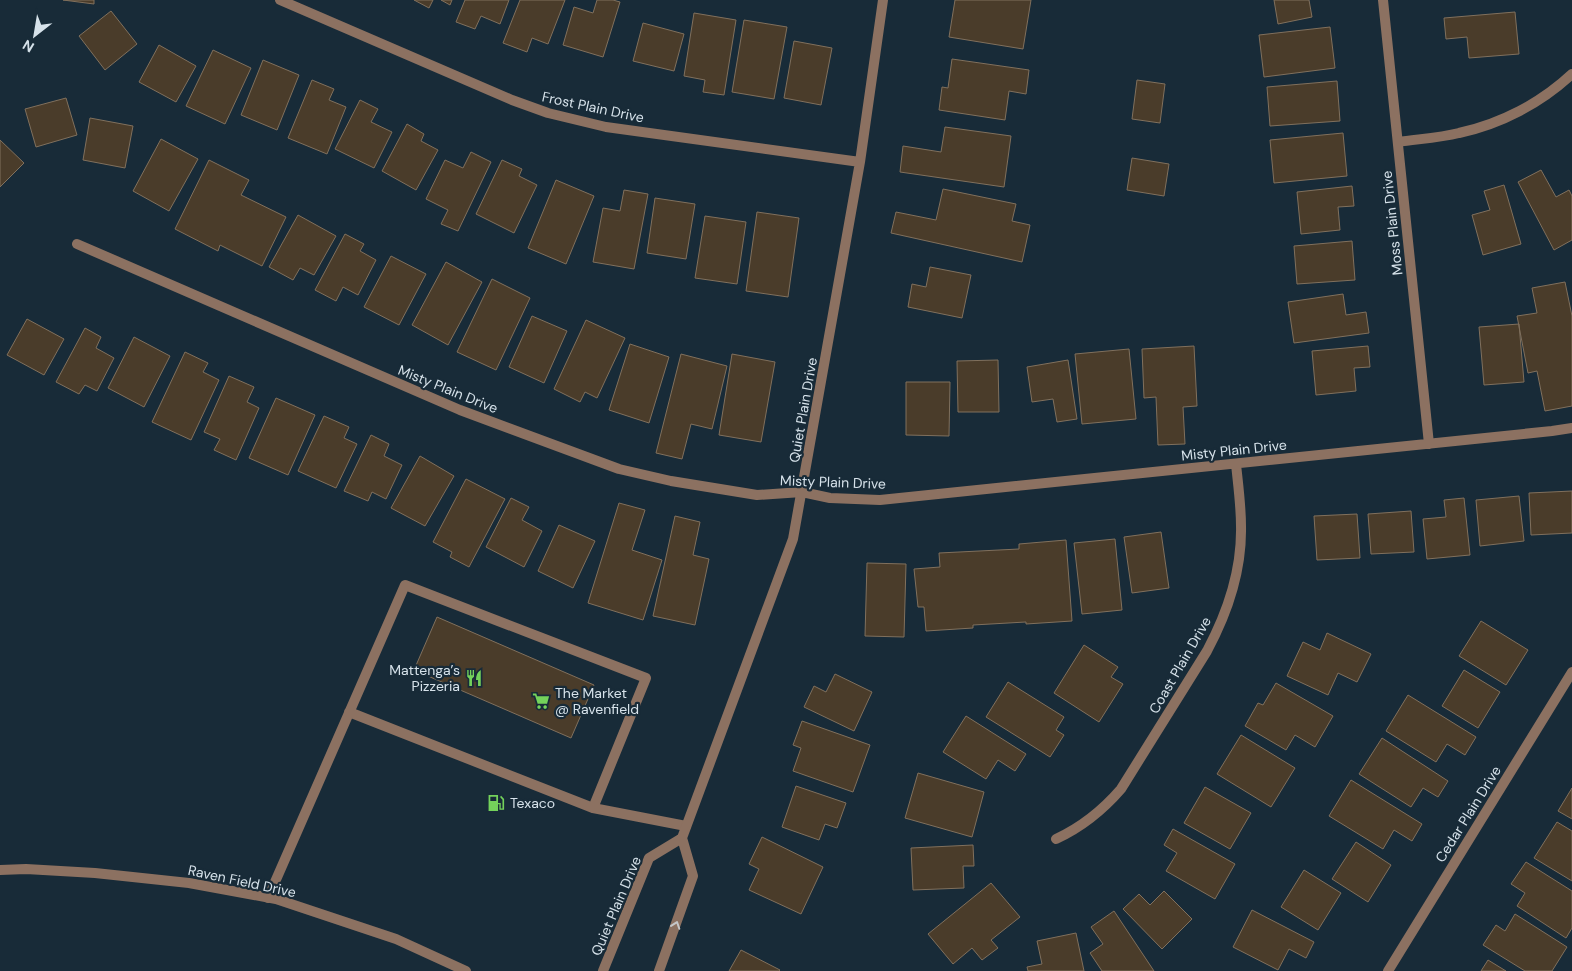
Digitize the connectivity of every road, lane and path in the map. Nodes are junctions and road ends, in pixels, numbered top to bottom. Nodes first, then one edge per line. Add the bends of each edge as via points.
1 (280, 0) edge
2 (883, 0) edge
3 (1383, 0) edge
4 (1572, 74) edge
5 (1398, 142) junction
6 (860, 162) junction
7 (77, 244) dead end
8 (1572, 428) edge
9 (1429, 444) junction
10 (1236, 464) junction
11 (802, 492) junction
12 (1572, 672) edge
13 (349, 712) junction
14 (593, 808) junction
15 (686, 826) junction
16 (682, 838) junction
17 (1056, 839) dead end
18 (0, 870) edge
19 (268, 898) junction
20 (466, 971) edge
21 (603, 971) edge
22 (659, 971) edge
23 (1388, 971) edge

1 - 6 street, Frost Plain Drive via 548,114 606,127
2 - 6 street, Quiet Plain Drive
3 - 5 street, Moss Plain Drive
4 - 5 street via 1551,92 1507,118 1459,134
5 - 9 street, Moss Plain Drive
6 - 11 street, Quiet Plain Drive
7 - 11 street, Misty Plain Drive via 460,410 619,469 757,495
8 - 9 street, Misty Plain Drive
9 - 10 street, Misty Plain Drive
10 - 11 street, Misty Plain Drive via 880,500 830,498
10 - 17 street, Coast Plain Drive via 1240,551 1229,602 1219,628 1121,789 1087,822
11 - 15 street, Quiet Plain Drive via 793,539
12 - 23 street, Cedar Plain Drive
13 - 14 street
13 - 14 street via 405,585 646,678
13 - 19 street
14 - 15 street
15 - 16 street, Quiet Plain Drive
16 - 21 street, Quiet Plain Drive via 650,858
22 -> 16 street via 693,876
18 - 19 street, Raven Field Drive via 95,873 189,883
19 - 20 street, Raven Field Drive via 396,940

